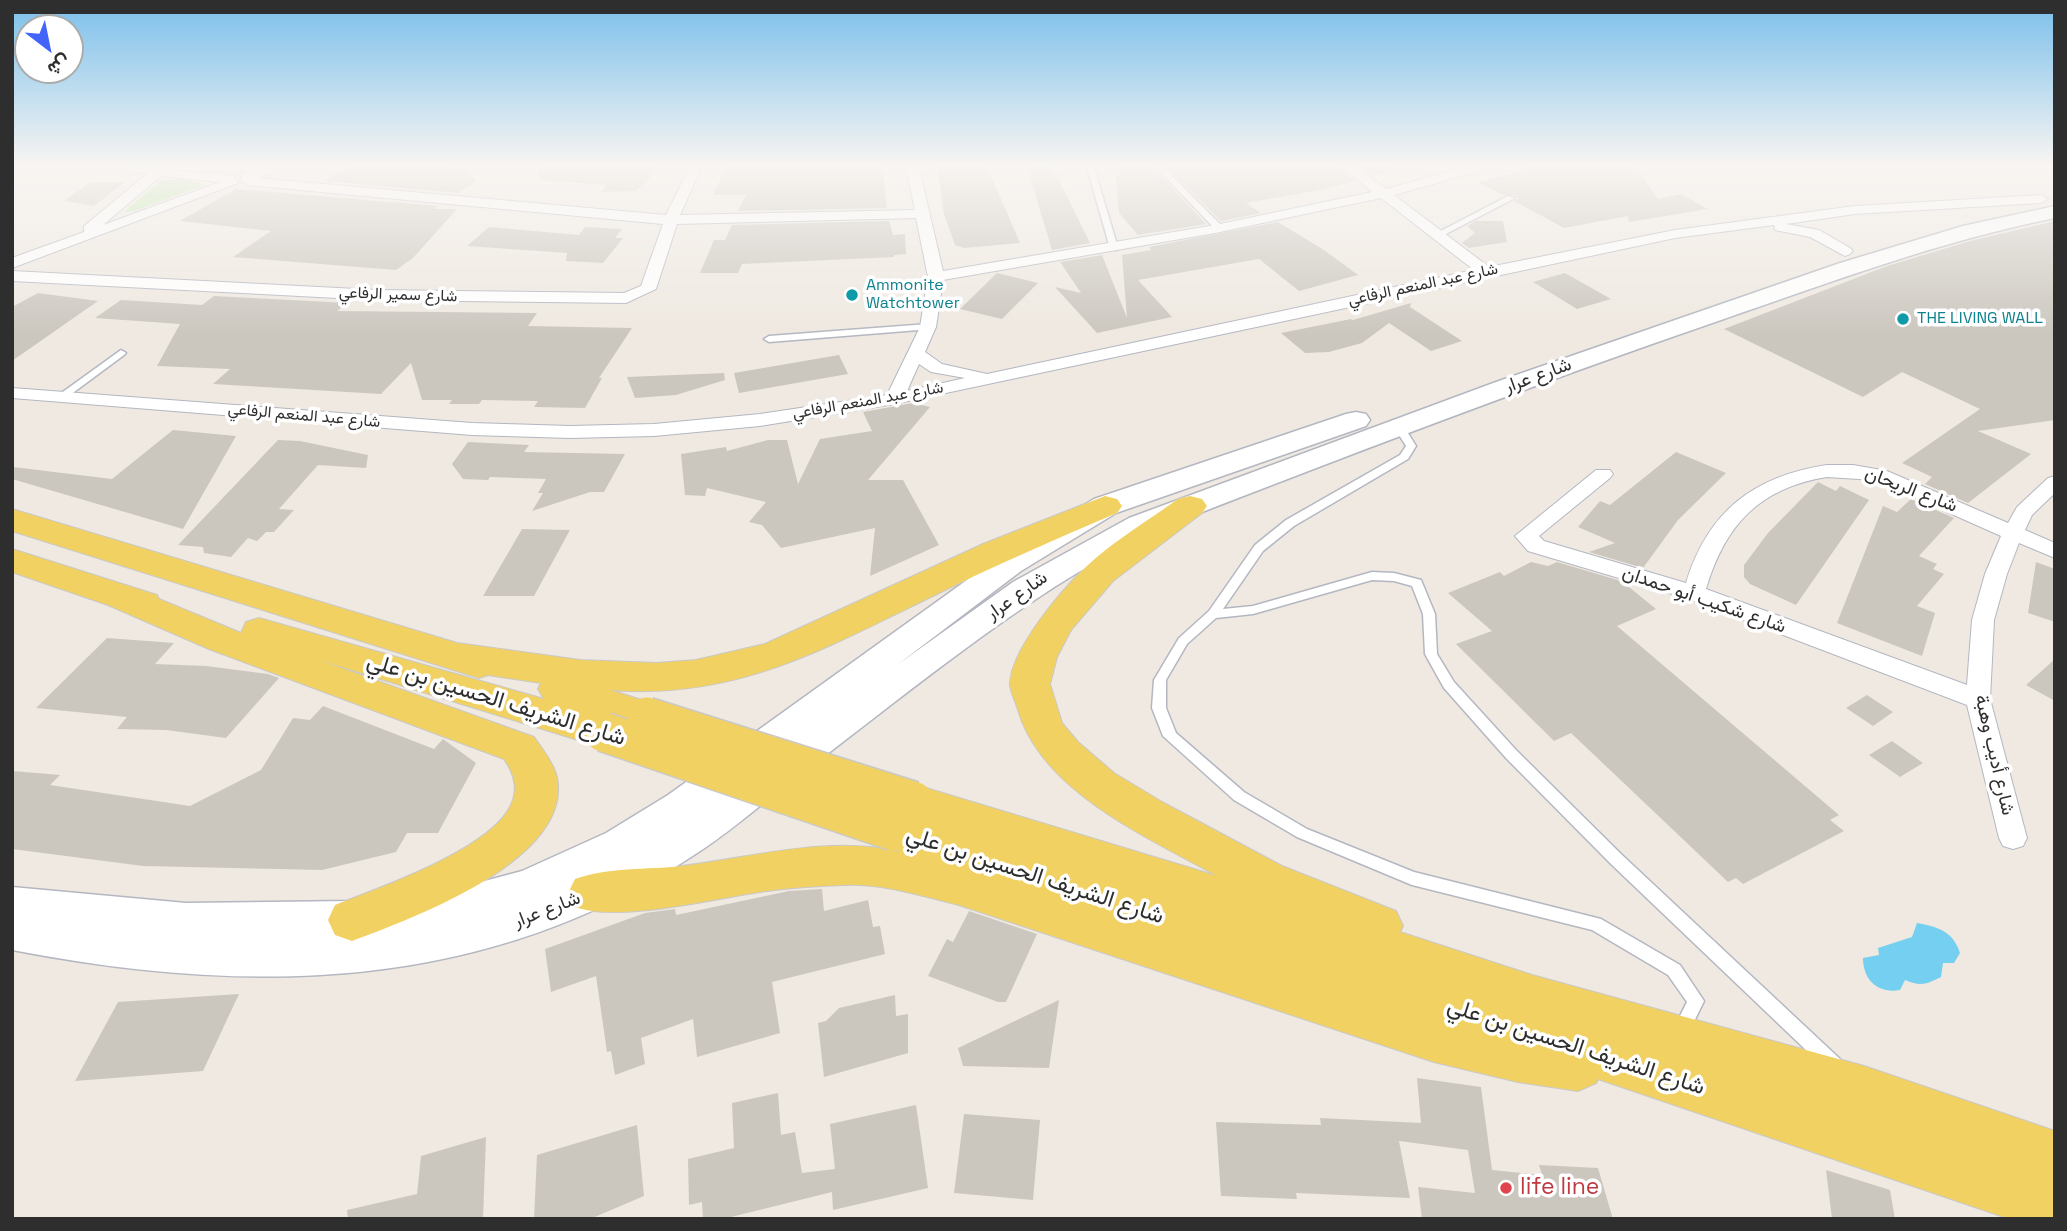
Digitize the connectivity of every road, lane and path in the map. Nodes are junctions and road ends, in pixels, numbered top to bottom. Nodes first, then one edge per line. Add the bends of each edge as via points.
1 (97, 221) edge
2 (125, 221) edge
3 (671, 221) edge
4 (925, 221) edge
5 (1106, 221) edge
6 (1213, 221) edge
7 (1250, 221) edge
8 (1420, 221) edge
9 (1464, 221) edge
10 (1763, 221) edge
11 (1942, 221) edge
12 (2000, 221) edge
13 (1219, 228) junction
14 (1710, 228) junction
15 (1437, 235) junction
16 (76, 239) junction
17 (1114, 248) junction
18 (1845, 251) junction
19 (12, 263) edge
20 (1486, 272) junction
21 (12, 276) edge
22 (936, 277) junction
23 (928, 327) junction
24 (769, 339) dead end
25 (121, 353) dead end
26 (917, 354) junction
27 (994, 378) junction
28 (12, 393) edge
29 (63, 396) junction
30 (894, 399) junction
31 (1399, 428) junction
32 (1603, 474) dead end
33 (2055, 482) edge
34 (1105, 506) junction
35 (1190, 506) junction
36 (12, 520) edge
37 (2013, 532) junction
38 (2055, 551) edge
39 (12, 561) edge
40 (1694, 593) junction
41 (122, 598) junction
42 (1213, 614) junction
43 (458, 657) junction
44 (1978, 699) junction
45 (903, 816) junction
46 (2012, 838) dead end
47 (591, 893) junction
48 (12, 905) edge
49 (352, 920) junction
50 (12, 931) edge
51 (1532, 998) junction
52 (1675, 1058) junction
53 (1864, 1092) junction
54 (2055, 1159) edge
55 (2055, 1205) edge

1 - 16 street
2 - 16 street
3 - 21 street, شارع سمير الرفاعي via 648,289 612,300 376,295
4 - 22 street
5 - 17 lane
6 - 13 lane
7 - 13 street
8 - 15 street
9 - 15 lane
10 - 14 street, شارع عبد المنعم الرفاعي
11 - 18 main road, شارع عرار
12 - 31 main road, شارع عرار via 1913,246 1629,342
13 - 17 street
14 - 18 street, شارع عبد المنعم الرفاعي via 1797,228
14 - 20 street, شارع عبد المنعم الرفاعي
15 - 20 street
16 - 19 street
17 - 22 street
18 - 34 main road, شارع عرار
20 - 27 street, شارع عبد المنعم الرفاعي
22 - 23 street
23 - 24 lane
23 - 26 street
25 - 29 lane
26 - 27 street via 937,368
26 - 30 street
27 - 30 street, شارع عبد المنعم الرفاعي
28 - 29 street, شارع عبد المنعم الرفاعي
29 - 30 street, شارع عبد المنعم الرفاعي via 472,429 570,432 760,420
31 - 35 main road, شارع عرار
31 - 42 lane via 1411,446 1404,457 1290,523 1259,548
32 - 40 street, شارع شكيب أبو حمدان via 1526,536 1528,541
33 - 37 street, شارع أديب وهبة via 2024,512
34 - 43 main road via 743,667 673,677 604,678
34 - 49 main road, شارع عرار via 1010,564 682,806 620,845 530,887 451,909
35 - 47 main road, شارع عرار via 1109,540 1024,590 682,842
35 - 51 main road via 1101,573 1056,623 1030,684 1044,730 1099,785 1147,815 1266,880 1327,902
36 - 43 main road, شارع الشريف الحسين بن علي
37 - 38 street, شارع الريحان
37 - 40 street, شارع الريحان via 1880,475 1855,469 1818,470 1756,494 1739,509 1706,557
37 - 44 street, شارع أديب وهبة via 1983,620
39 - 41 main road, شارع الشريف الحسين بن علي
40 - 44 street, شارع شكيب أبو حمدان
41 - 45 main road, شارع الشريف الحسين بن علي, bridge via 310,644
41 - 49 main road via 222,640 519,748 531,764 537,784 535,803 520,828 495,852 432,887
42 - 52 lane via 1183,641 1160,680 1159,708 1170,736 1239,796 1302,833 1412,878 1595,924 1674,970 1696,1001
42 - 53 lane via 1253,610 1372,576 1417,583 1429,614 1431,654 1449,685 1616,859
43 - 45 main road, شارع الشريف الحسين بن علي, bridge via 647,717
44 - 46 street, شارع أديب وهبة
45 - 51 main road, شارع الشريف الحسين بن علي via 1339,934
45 - 52 main road, شارع الشريف الحسين بن علي
47 - 50 main road, شارع عرار via 470,935 341,956 215,959 71,943
47 - 52 main road via 847,865 896,870 959,885 1459,1044 1518,1058
48 - 49 main road, شارع عرار via 186,922
51 - 52 main road, شارع الشريف الحسين بن علي
52 - 53 main road, شارع الشريف الحسين بن علي
52 - 55 main road, شارع الشريف الحسين بن علي via 1896,1154
53 - 54 main road, شارع الشريف الحسين بن علي

